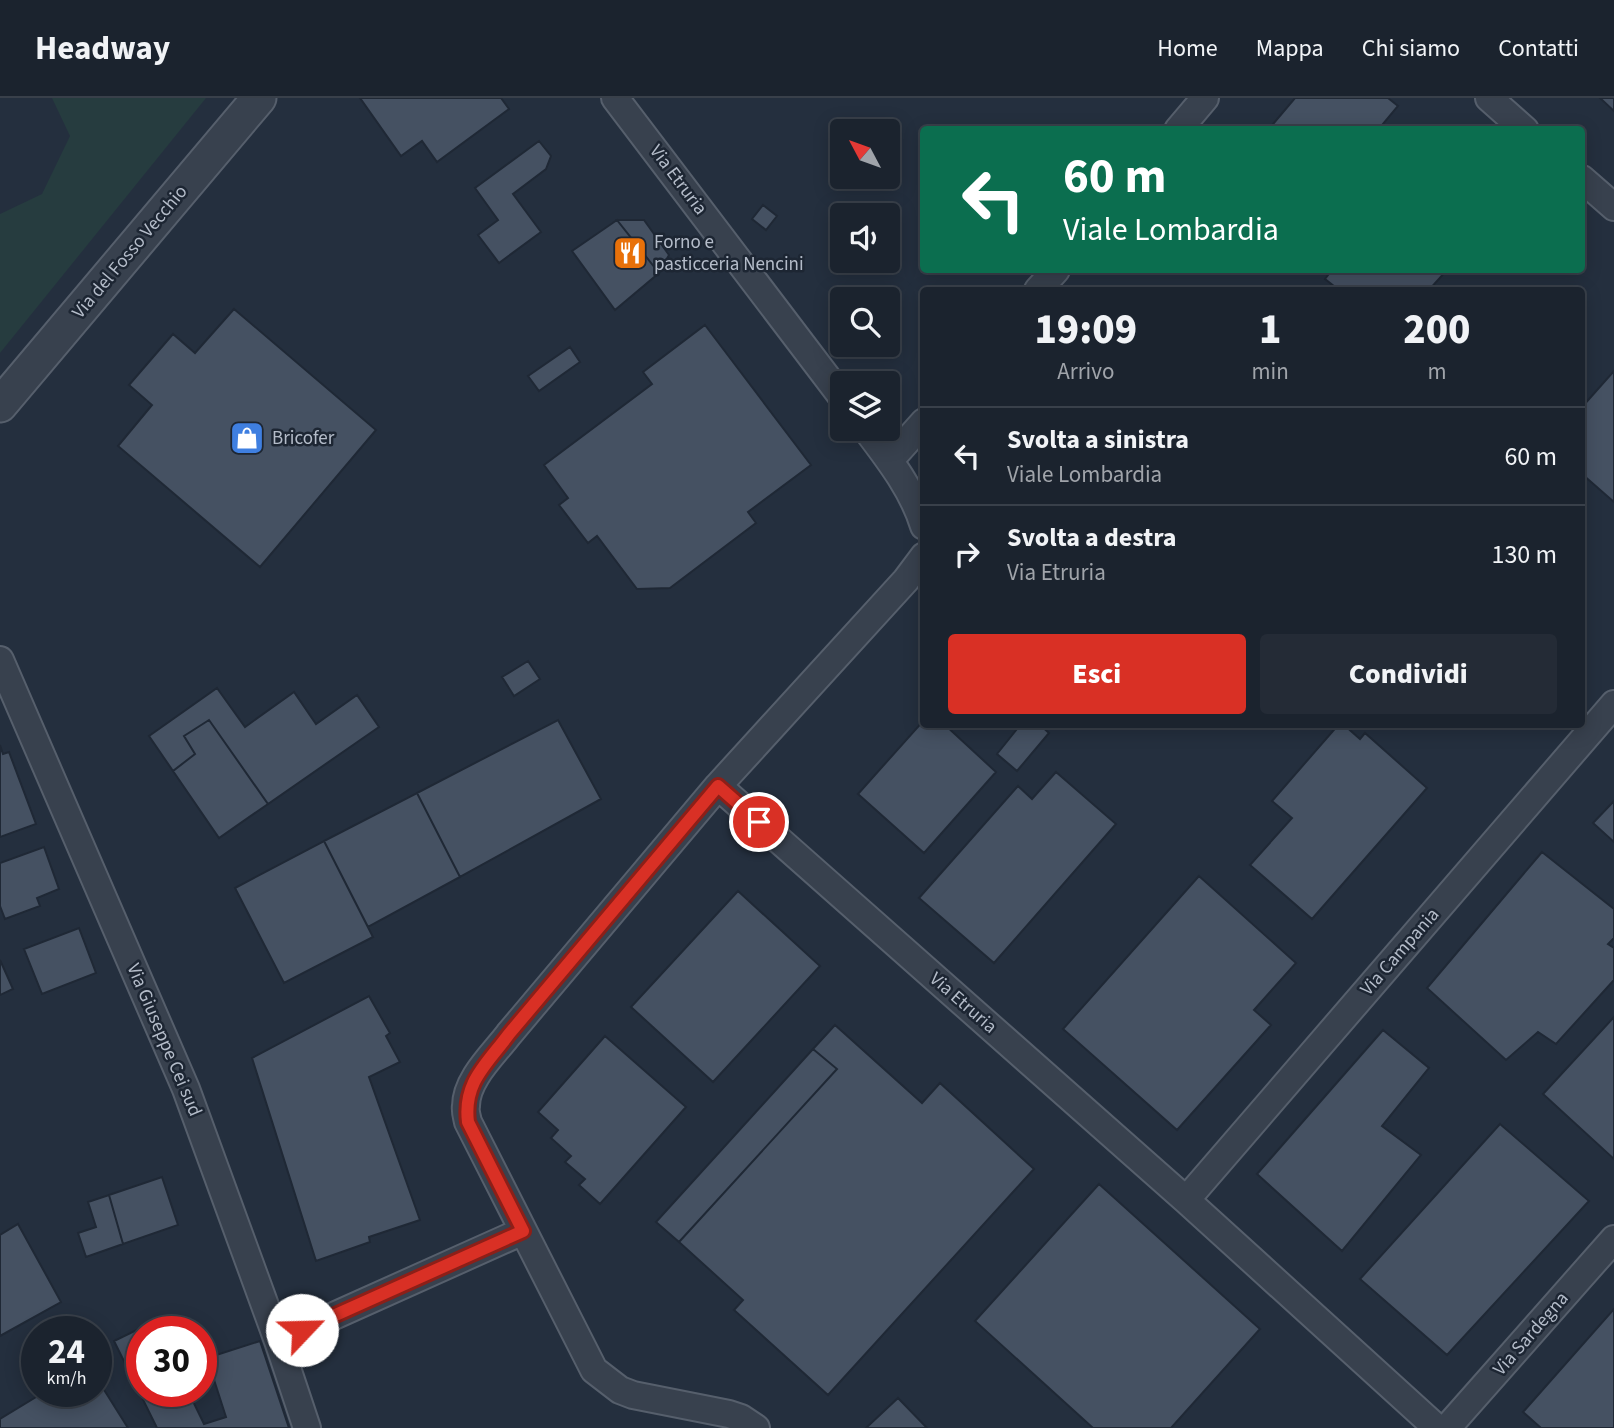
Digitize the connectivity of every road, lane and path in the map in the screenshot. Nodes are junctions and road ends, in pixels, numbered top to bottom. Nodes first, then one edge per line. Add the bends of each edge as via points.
1 (259, 98) edge
2 (615, 98) edge
3 (1205, 98) edge
4 (1489, 98) edge
5 (1181, 126) edge
6 (1520, 126) edge
7 (1585, 182) edge
8 (1614, 207) edge
9 (1053, 273) edge
10 (1041, 287) edge
11 (830, 381) edge
12 (0, 405) edge
13 (920, 426) edge
14 (875, 441) edge
15 (890, 460) junction
16 (920, 513) edge
17 (920, 561) edge
18 (0, 660) edge
19 (1614, 704) edge
20 (718, 786) junction
21 (1186, 1200) junction
22 (523, 1231) junction
23 (1614, 1240) edge
24 (278, 1341) junction
25 (307, 1428) edge
26 (756, 1428) edge
27 (1437, 1428) edge
28 (1447, 1428) edge

1 - 12 street, Via del Fosso Vecchio
2 - 11 street, Via Etruria
3 - 5 street
4 - 6 street
7 - 8 street
9 - 10 street
13 - 15 street
14 - 15 street
15 - 16 street
17 - 20 street
18 - 24 street, Via Giuseppe Cei sud via 186,1089
19 - 21 street, Via Campania
20 - 21 street, Via Etruria
20 - 22 street via 509,1034 470,1089 468,1122
21 - 27 street, Via Etruria
22 - 24 street
22 - 26 street via 594,1370 633,1395 729,1414
23 - 28 street, Via Sardegna
24 - 25 street, Via Giuseppe Cei sud

